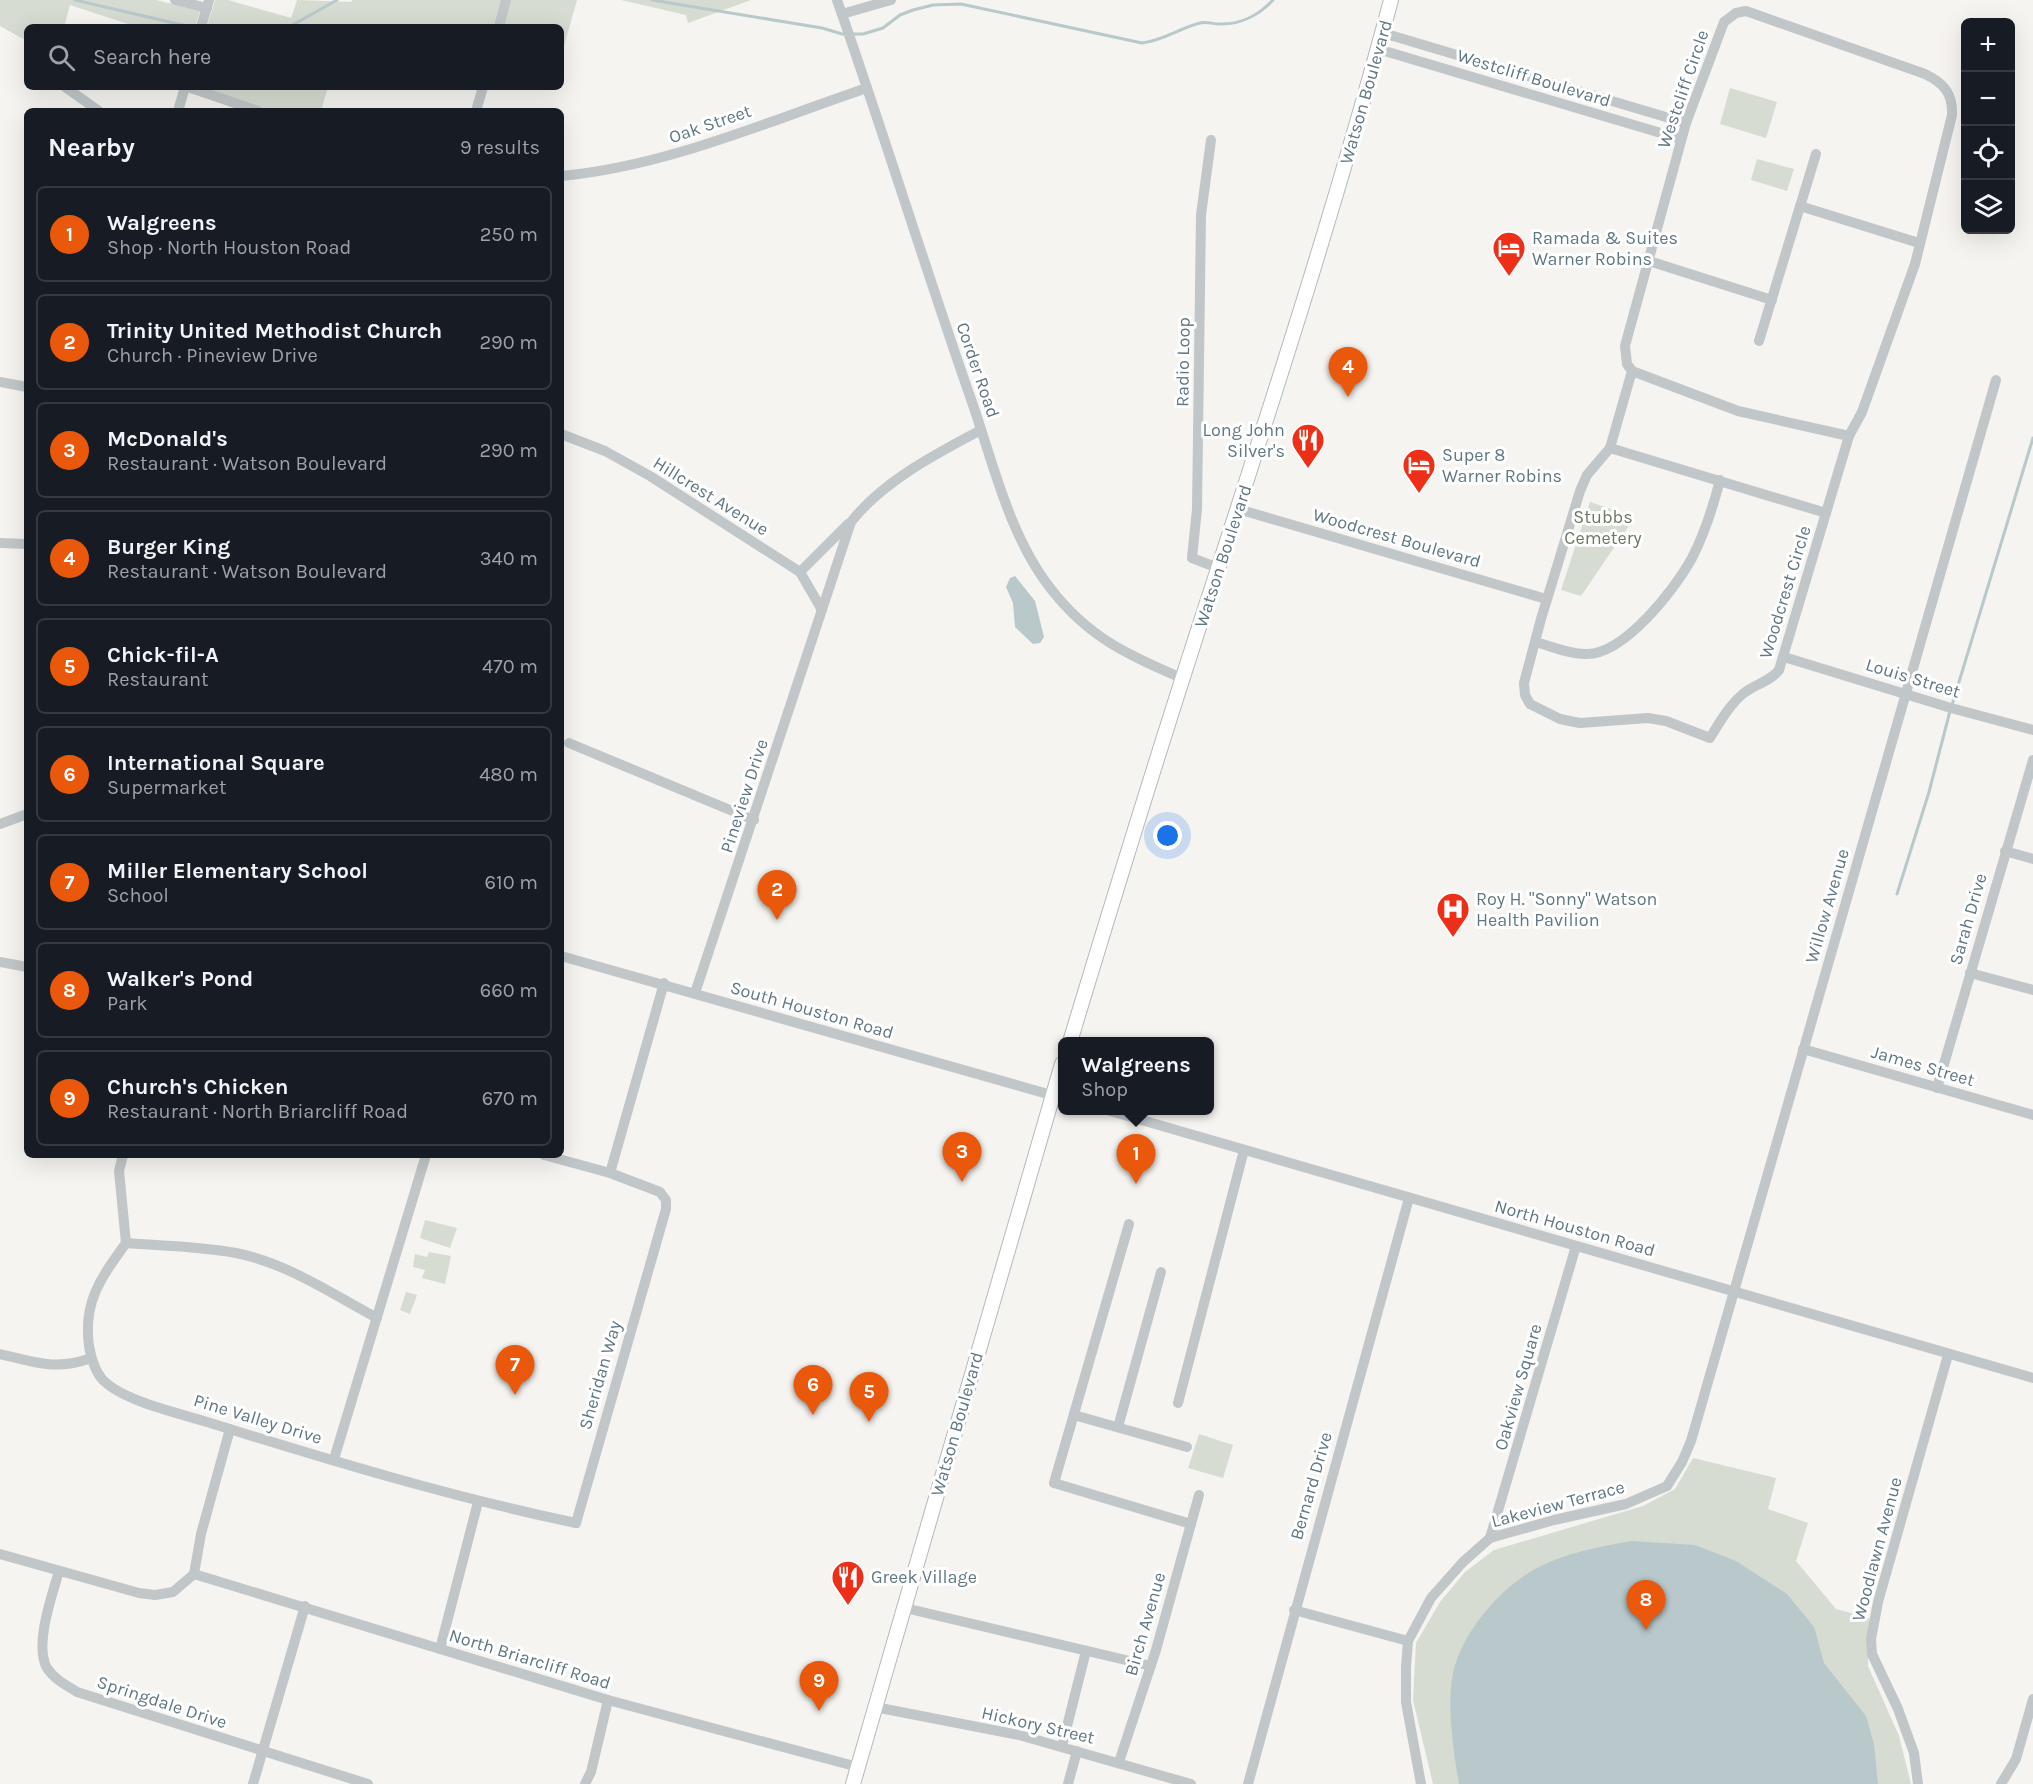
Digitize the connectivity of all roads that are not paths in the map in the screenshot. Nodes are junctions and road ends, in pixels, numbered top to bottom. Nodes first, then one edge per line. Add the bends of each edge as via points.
1 (175, 0) edge
2 (506, 0) edge
3 (837, 0) edge
4 (891, 0) edge
5 (1392, 0) edge
6 (205, 14) edge
7 (842, 14) junction
8 (499, 24) edge
9 (1383, 33) junction
10 (1378, 49) junction
11 (867, 88) junction
12 (69, 90) edge
13 (185, 90) edge
14 (195, 90) edge
15 (482, 90) edge
16 (95, 108) edge
17 (179, 108) edge
18 (249, 108) edge
19 (477, 108) edge
20 (1686, 123) junction
21 (1681, 139) junction
22 (1210, 140) dead end
23 (1816, 154) dead end
24 (564, 176) edge
25 (1800, 206) junction
26 (1919, 243) junction
27 (1649, 261) junction
28 (1772, 300) junction
29 (1759, 341) dead end
30 (1632, 371) junction
31 (1996, 380) dead end
32 (0, 382) edge
33 (24, 386) edge
34 (981, 430) junction
35 (564, 435) edge
36 (1849, 436) junction
37 (1610, 448) junction
38 (1720, 480) junction
39 (1238, 509) junction
40 (1826, 513) junction
41 (851, 522) junction
42 (0, 543) edge
43 (24, 544) edge
44 (1218, 568) junction
45 (800, 572) junction
46 (1546, 599) junction
47 (822, 610) junction
48 (1536, 642) junction
49 (1784, 657) junction
50 (1184, 679) junction
51 (1906, 693) junction
52 (2033, 730) edge
53 (569, 743) dead end
54 (2033, 760) edge
55 (24, 815) edge
56 (754, 820) junction
57 (0, 824) edge
58 (2005, 851) junction
59 (2033, 859) edge
60 (564, 957) edge
61 (0, 962) edge
62 (24, 966) edge
63 (1970, 973) junction
64 (664, 983) junction
65 (2033, 990) edge
66 (695, 993) junction
67 (1071, 1037) edge
68 (1803, 1049) junction
69 (1936, 1088) junction
70 (1058, 1097) edge
71 (1124, 1115) edge
72 (2033, 1115) edge
73 (1244, 1150) junction
74 (122, 1158) edge
75 (425, 1158) edge
76 (555, 1158) edge
77 (610, 1173) junction
78 (1409, 1197) junction
79 (1129, 1224) dead end
80 (126, 1242) junction
81 (1576, 1246) junction
82 (1161, 1272) dead end
83 (1734, 1291) junction
84 (377, 1318) junction
85 (0, 1354) edge
86 (1948, 1355) junction
87 (91, 1358) junction
88 (2033, 1378) edge
89 (1178, 1403) dead end
90 (1074, 1415) junction
91 (1118, 1427) junction
92 (230, 1429) junction
93 (1691, 1440) joint
94 (1187, 1447) dead end
95 (334, 1459) junction
96 (1199, 1495) dead end
97 (478, 1502) junction
98 (1191, 1524) junction
99 (1490, 1538) junction
100 (0, 1554) edge
101 (59, 1571) junction
102 (194, 1574) junction
103 (306, 1606) junction
104 (905, 1608) junction
105 (1294, 1610) junction
106 (1408, 1641) junction
107 (440, 1649) junction
108 (1086, 1651) junction
109 (1151, 1666) junction
110 (2033, 1699) edge
111 (608, 1700) junction
112 (875, 1707) junction
113 (1062, 1746) junction
114 (1077, 1751) junction
115 (263, 1752) junction
116 (1119, 1762) junction
117 (858, 1767) junction
118 (1418, 1781) edge
119 (254, 1784) edge
120 (368, 1784) edge
121 (585, 1784) edge
122 (853, 1784) edge
123 (1068, 1784) edge
124 (1191, 1784) edge
125 (1248, 1784) edge
126 (1918, 1784) edge
127 (2001, 1784) edge

1 - 6 street
2 - 8 street
3 - 7 street, Corder Road
4 - 7 street
5 - 9 main road, Watson Boulevard
7 - 11 street, Corder Road
9 - 10 main road, Watson Boulevard
9 - 20 street, Westcliff Boulevard
10 - 21 street, Westcliff Boulevard
10 - 39 main road, Watson Boulevard
11 - 24 street, Oak Street via 672,156
11 - 34 street, Corder Road
12 - 16 street
13 - 17 street
14 - 18 street
15 - 19 street
20 - 21 street, Westcliff Circle
20 - 26 street, Westcliff Circle via 1724,22 1746,11 1939,80 1949,92 1952,115
21 - 27 street, Westcliff Circle
22 - 44 street, Radio Loop via 1201,215 1197,508 1192,558
23 - 25 street
25 - 26 street
25 - 28 street
26 - 36 street, Westcliff Circle via 1866,401
27 - 28 street
27 - 30 street, Westcliff Circle via 1624,353
28 - 29 street
30 - 36 street via 1738,411
30 - 37 street, Westcliff Circle
31 - 51 street, Willow Avenue
32 - 33 street
34 - 41 street via 899,479 864,506
34 - 50 street, Corder Road via 1024,546 1050,588 1078,619 1111,645
35 - 45 street, Hillcrest Avenue via 641,471
36 - 40 street, Westcliff Circle
37 - 38 street, Woodcrest Circle
37 - 46 street, Woodcrest Circle via 1587,475
38 - 40 street, Woodcrest Circle
38 - 48 street via 1691,560 1635,631 1603,651 1586,654
39 - 44 main road, Watson Boulevard
39 - 46 street, Woodcrest Boulevard
40 - 49 street, Woodcrest Circle
41 - 45 street
41 - 47 street, Pineview Drive
42 - 43 street
44 - 50 main road, Watson Boulevard
45 - 47 street, Hillcrest Avenue
46 - 48 street, Woodcrest Circle
47 - 56 street, Pineview Drive
48 - 49 street, Woodcrest Circle via 1524,683 1530,704 1580,723 1648,718 1710,738 1743,693 1775,676
49 - 51 street, Louis Street
50 - 67 main road, Watson Boulevard
51 - 52 street, Louis Street
51 - 68 street, Willow Avenue
53 - 56 street
54 - 58 street, Sarah Drive
55 - 57 street
56 - 66 street, Pineview Drive
58 - 59 street
58 - 63 street, Sarah Drive
60 - 64 street, South Houston Road
61 - 62 street
63 - 65 street
63 - 69 street, Sarah Drive
64 - 66 street, South Houston Road
64 - 77 street
66 - 70 street, South Houston Road
68 - 69 street, James Street
68 - 83 street, Willow Avenue
69 - 72 street, James Street
70 - 104 main road, Watson Boulevard
71 - 73 street, North Houston Road
73 - 78 street, North Houston Road
73 - 89 street
74 - 80 street via 119,1171
75 - 84 street, Pine Valley Drive
76 - 77 street, Sheridan Way
77 - 97 street, Sheridan Way via 660,1192 666,1209 576,1523
78 - 81 street, North Houston Road
78 - 105 street, Bernard Drive
79 - 90 street
80 - 84 street via 236,1253 316,1283
80 - 87 street, Pine Valley Drive via 91,1301 86,1322
81 - 83 street, North Houston Road
81 - 99 street, Oakview Square
82 - 91 street
83 - 86 street, North Houston Road
83 - 93 street, Willow Avenue
84 - 95 street, Pine Valley Drive
85 - 87 street via 70,1366
86 - 88 street, North Houston Road
86 - 126 street, Woodlawn Avenue via 1871,1639 1876,1666 1914,1753
87 - 92 street, Pine Valley Drive via 102,1379 124,1394
90 - 91 street
90 - 98 street via 1054,1484
91 - 94 street
92 - 95 street, Pine Valley Drive
92 - 102 street
93 - 99 street, Lakeview Terrace via 1667,1486 1626,1504
95 - 97 street
96 - 98 street, Birch Avenue
97 - 107 street
98 - 109 street, Birch Avenue
99 - 106 street, Lakeview Terrace via 1431,1598
100 - 101 street
101 - 102 street via 155,1595 173,1592
101 - 115 street, Springdale Drive via 42,1631 46,1666 55,1678 77,1692
102 - 103 street, North Briarcliff Road
103 - 107 street, North Briarcliff Road
103 - 115 street
104 - 108 street
104 - 112 main road, Watson Boulevard
105 - 106 street
105 - 125 street, Bernard Drive
106 - 118 street, Lakeview Terrace via 1406,1702
107 - 111 street, North Briarcliff Road
108 - 109 street
108 - 113 street
109 - 116 street, Birch Avenue
110 - 127 street via 2016,1759
111 - 117 street, North Briarcliff Road
111 - 121 street
112 - 113 street, Hickory Street
112 - 117 main road, Watson Boulevard
113 - 114 street, Hickory Street
114 - 116 street, Hickory Street
114 - 123 street
115 - 119 street
115 - 120 street, Springdale Drive
116 - 124 street, Hickory Street
117 - 122 main road, Watson Boulevard

